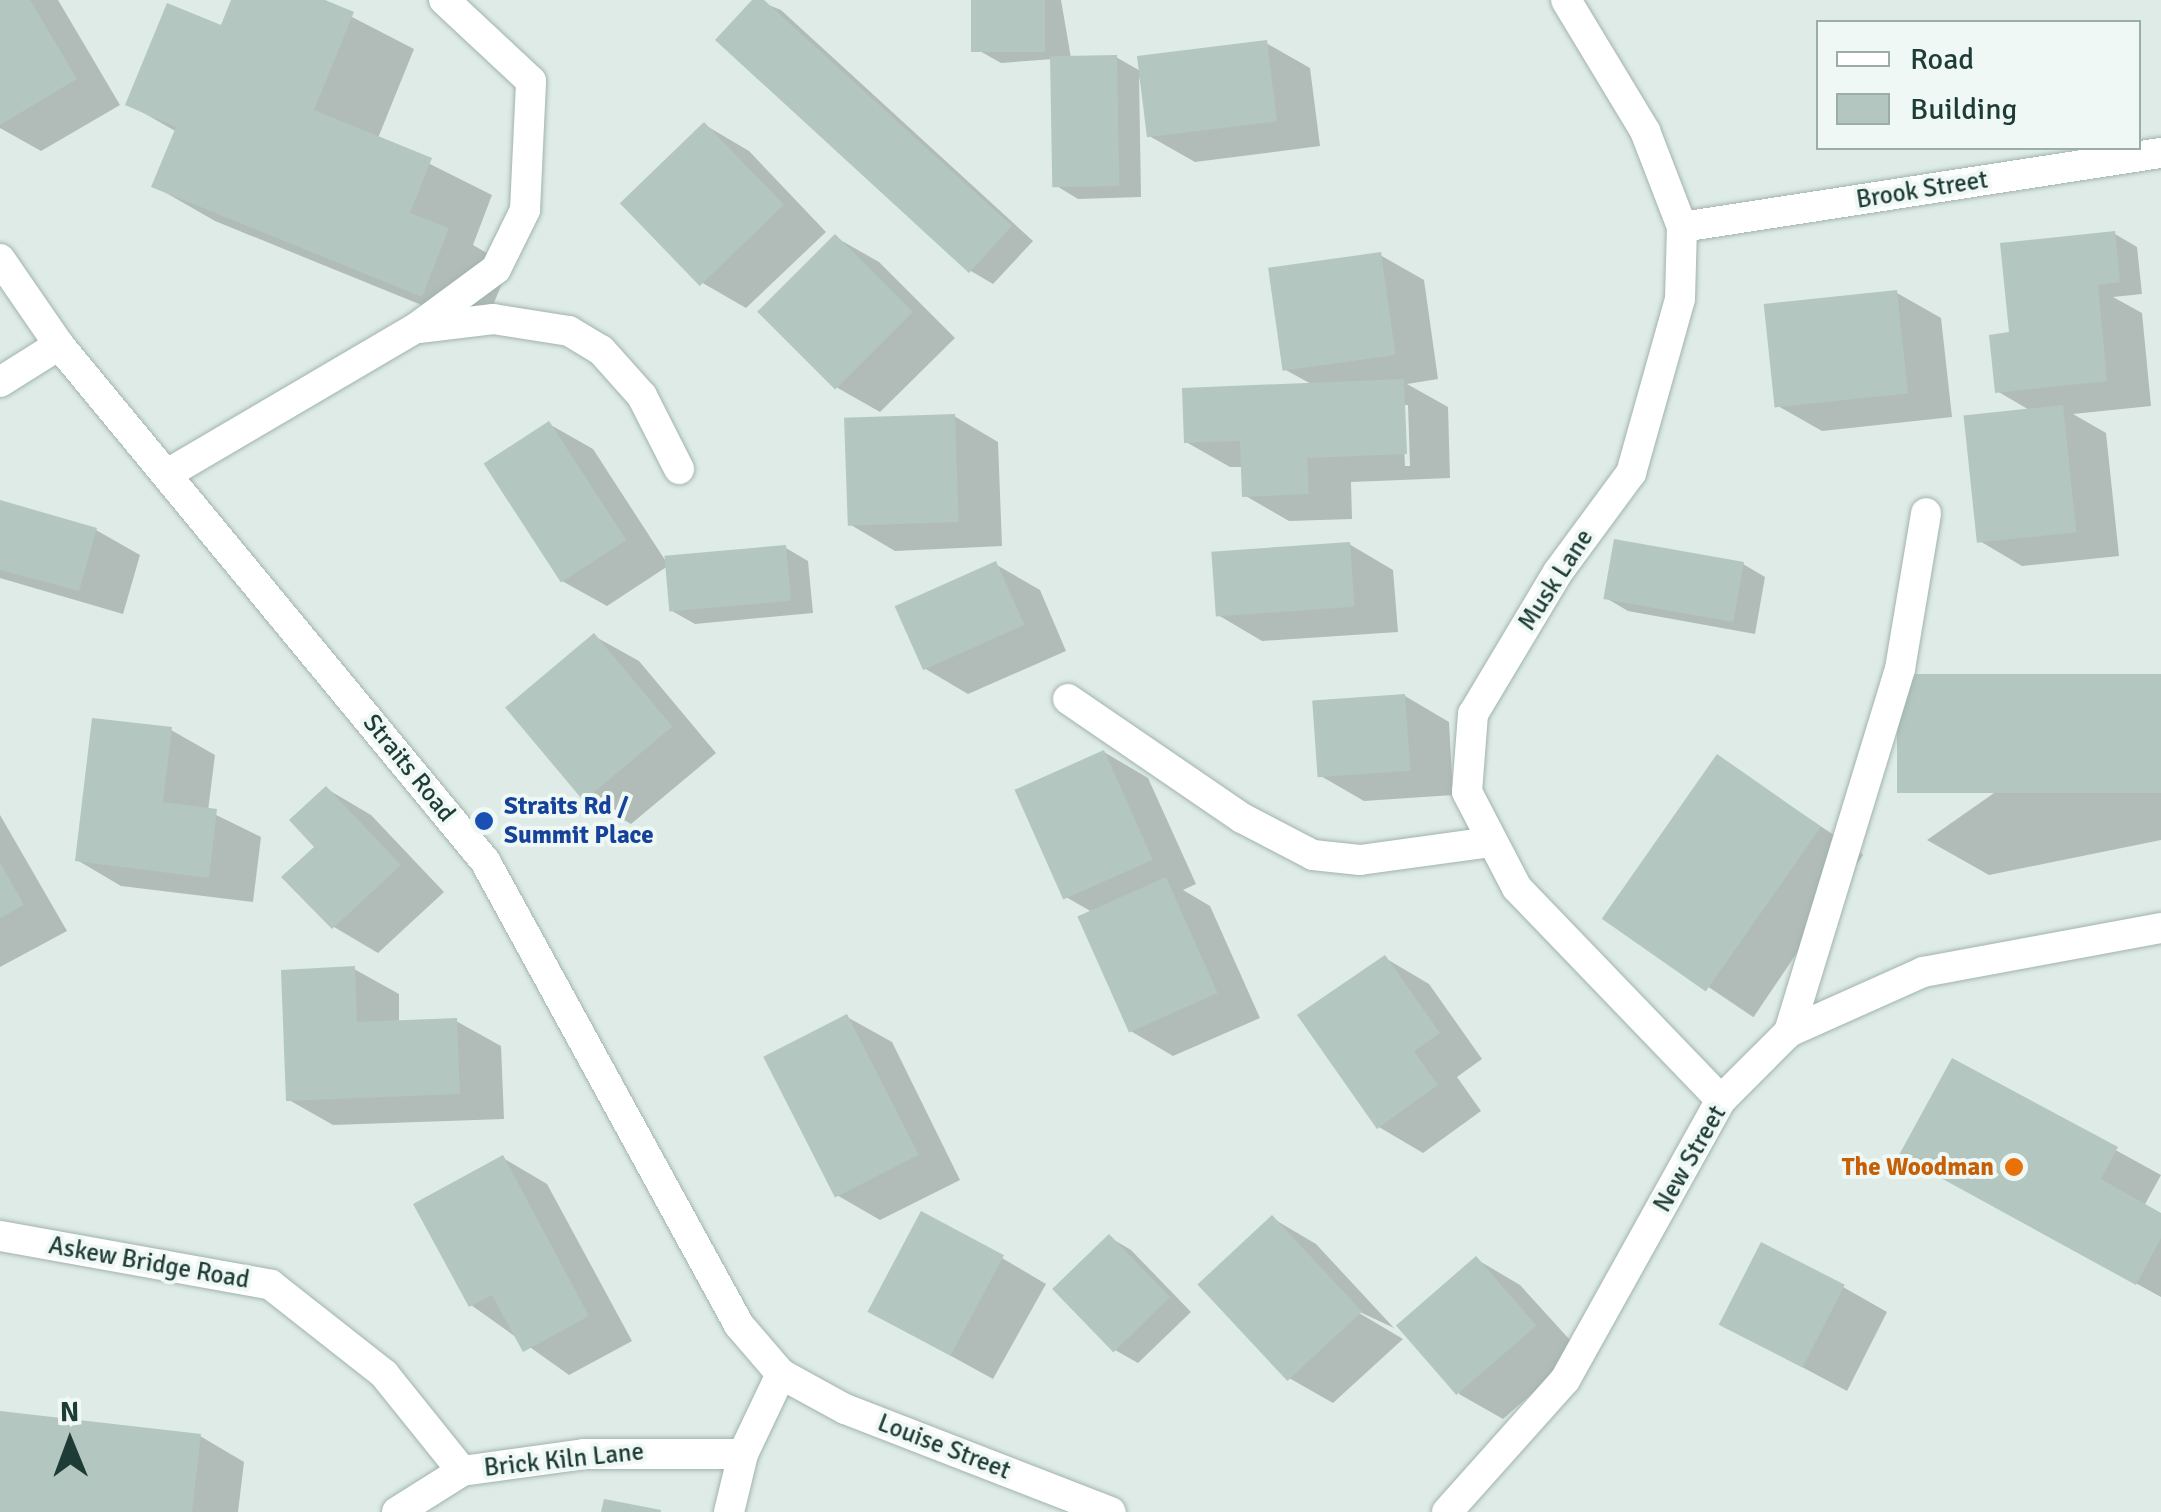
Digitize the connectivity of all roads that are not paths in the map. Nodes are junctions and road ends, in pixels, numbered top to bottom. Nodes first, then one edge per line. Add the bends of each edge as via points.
1 (444, 0) edge
2 (1566, 0) edge
3 (2161, 153) edge
4 (1682, 227) junction
5 (0, 259) edge
6 (416, 328) junction
7 (59, 345) junction
8 (0, 382) edge
9 (679, 469) dead end
10 (167, 474) junction
11 (1926, 513) dead end
12 (1068, 700) dead end
13 (1492, 842) junction
14 (2161, 928) edge
15 (1789, 1032) junction
16 (1721, 1100) junction
17 (0, 1236) edge
18 (781, 1374) junction
19 (743, 1454) junction
20 (462, 1470) junction
21 (398, 1512) edge
22 (729, 1512) edge
23 (1111, 1512) edge
24 (1447, 1512) edge

1 - 6 street via 532,81 525,210 496,269
2 - 4 street, Musk Lane via 1645,131
3 - 4 street, Brook Street
4 - 13 street, Musk Lane via 1680,299 1631,473 1558,572 1473,714 1467,792
5 - 7 street, Straits Road
6 - 9 street via 493,318 569,330 602,350 642,396
6 - 10 street
7 - 8 street
7 - 10 street, Straits Road
10 - 18 street, Straits Road via 486,861 739,1325
11 - 15 street via 1900,669
12 - 13 street via 1242,818 1313,854 1360,860
13 - 16 street, Musk Lane via 1516,888
14 - 15 street, New Street via 1923,972
15 - 16 street, New Street
16 - 24 street, New Street via 1565,1380
17 - 20 street, Askew Bridge Road via 271,1285 384,1374
18 - 19 street
18 - 23 street, Louise Street via 845,1409
19 - 20 street, Brick Kiln Lane via 584,1454
19 - 22 street
20 - 21 street, Brick Kiln Lane

